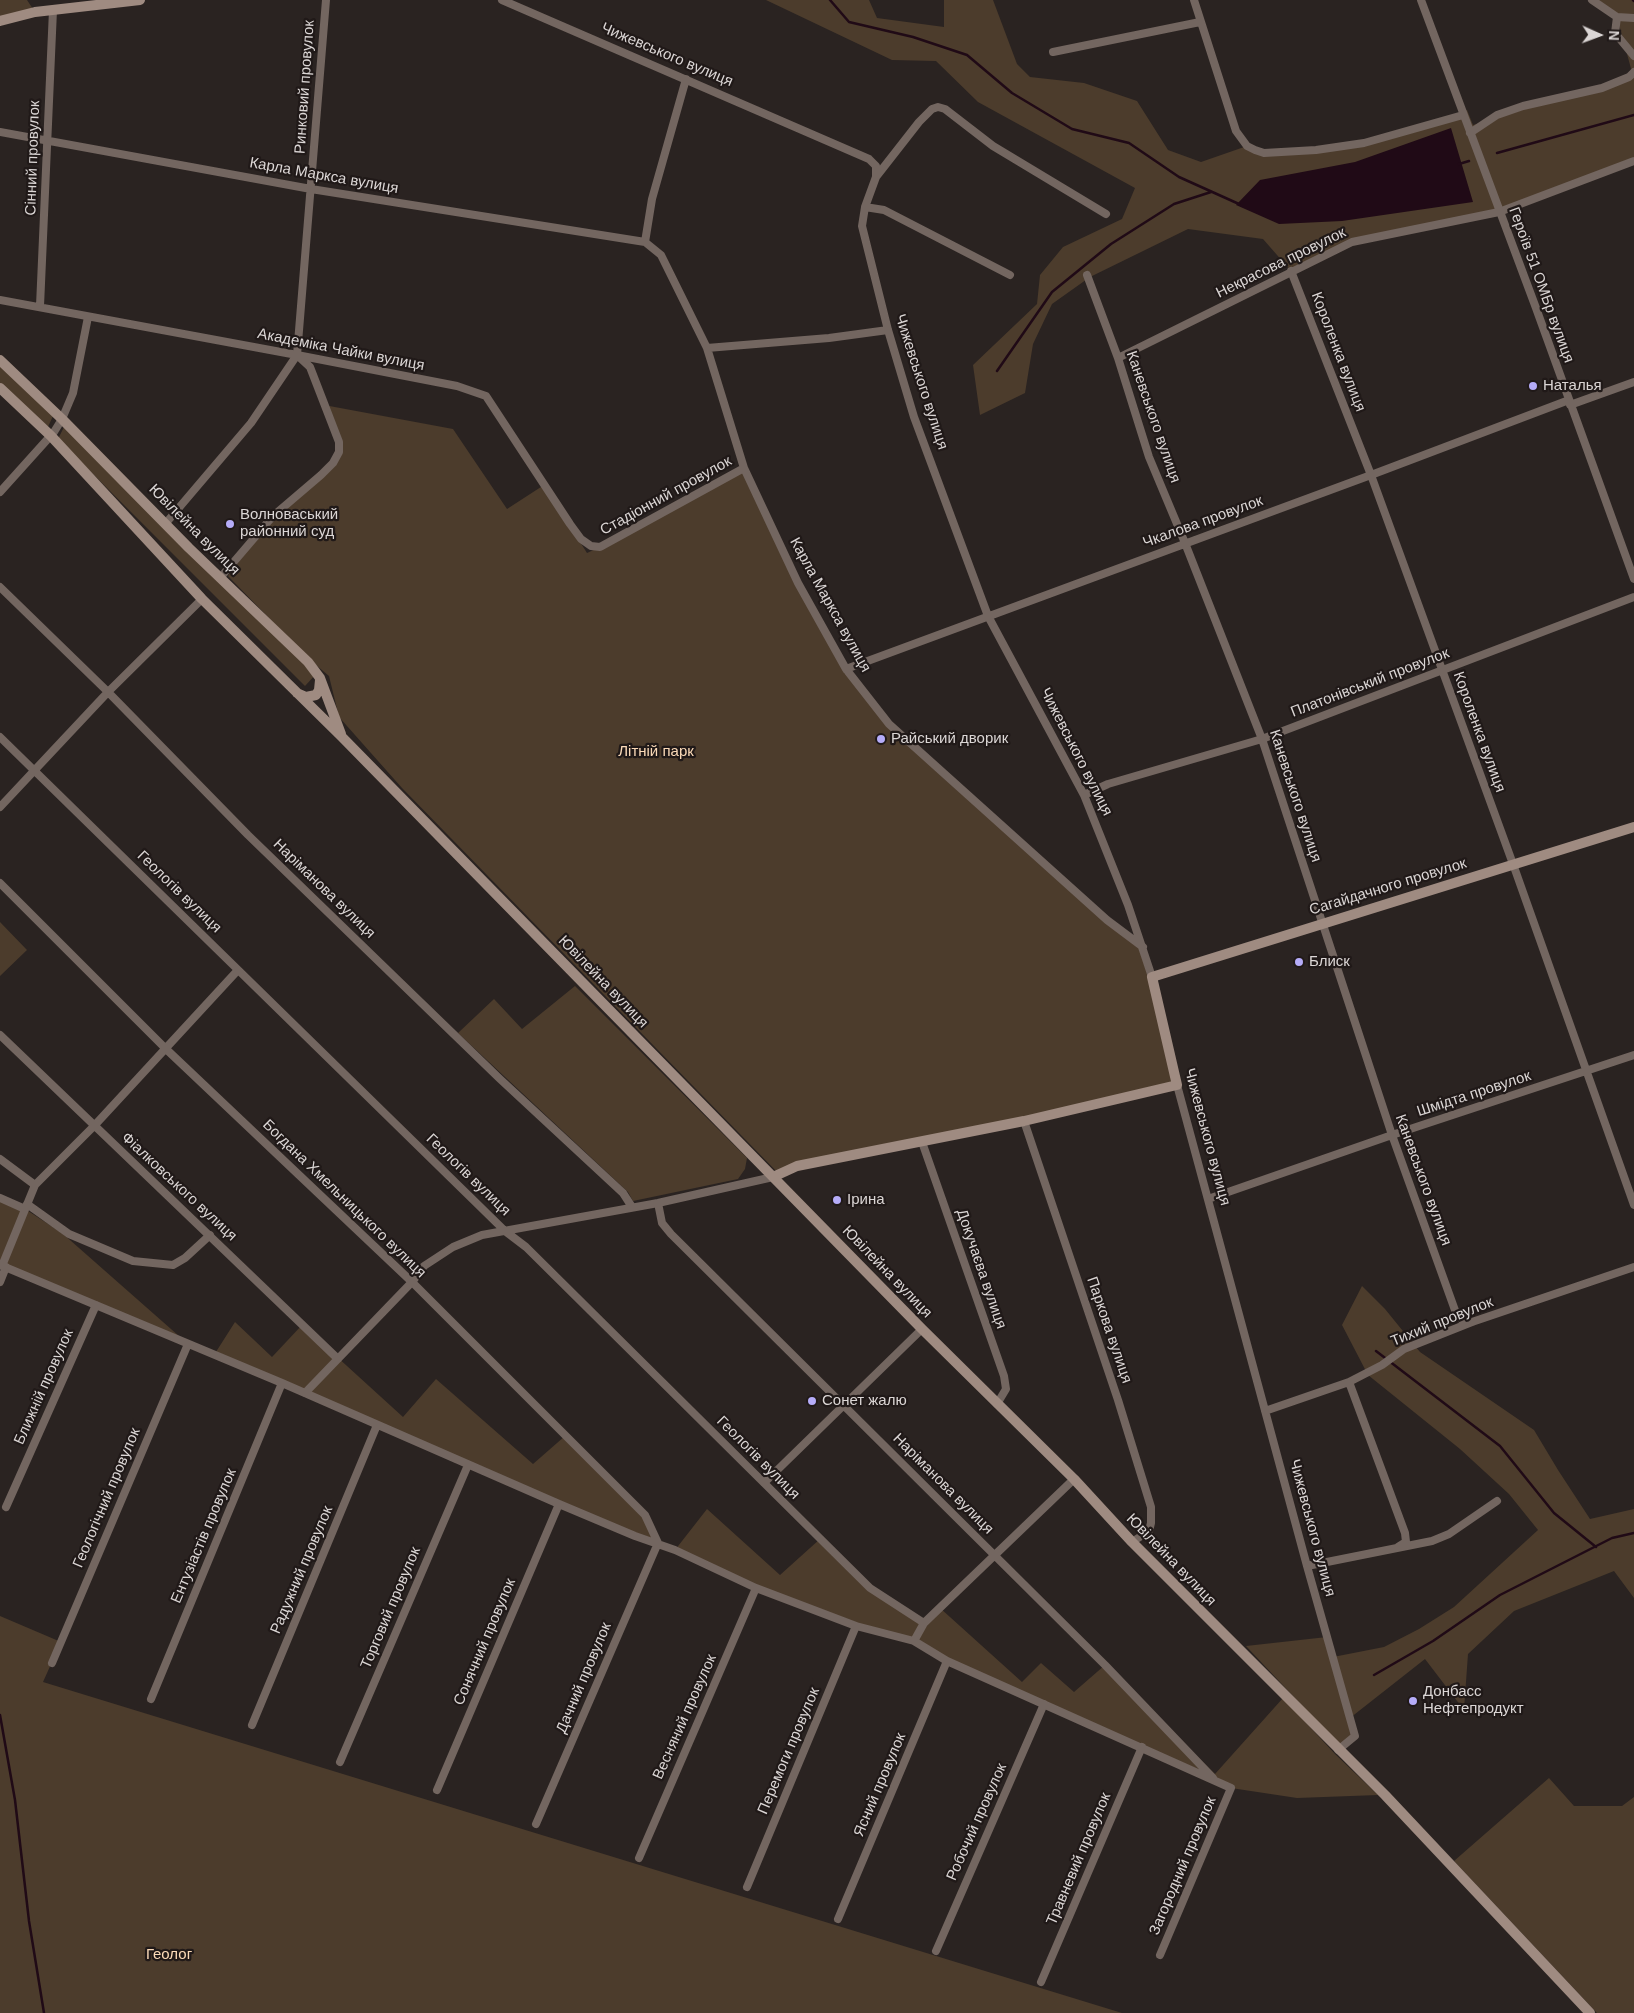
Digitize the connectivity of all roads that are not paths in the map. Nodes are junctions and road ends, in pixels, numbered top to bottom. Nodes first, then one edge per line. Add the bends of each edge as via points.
1 (140, 0) edge
2 (326, 0) edge
3 (502, 0) edge
4 (1194, 0) edge
5 (1420, 0) edge
6 (1592, 0) edge
7 (53, 10) junction
8 (1616, 17) junction
9 (1634, 18) edge
10 (0, 20) edge
11 (1200, 22) junction
12 (1053, 52) dead end
13 (1634, 56) edge
14 (1634, 72) edge
15 (686, 79) junction
16 (1463, 115) junction
17 (0, 132) edge
18 (1470, 133) junction
19 (48, 140) junction
20 (1634, 161) edge
21 (876, 177) junction
22 (311, 189) junction
23 (865, 207) junction
24 (1499, 212) junction
25 (1106, 214) dead end
26 (644, 242) junction
27 (1291, 271) junction
28 (1010, 275) dead end
29 (1087, 275) dead end
30 (0, 300) edge
31 (40, 306) junction
32 (88, 317) junction
33 (888, 330) junction
34 (707, 348) junction
35 (297, 355) junction
36 (1118, 358) junction
37 (0, 360) edge
38 (1634, 382) edge
39 (0, 388) edge
40 (1570, 402) junction
41 (62, 419) junction
42 (51, 436) junction
43 (744, 468) junction
44 (1371, 476) junction
45 (0, 492) edge
46 (166, 522) junction
47 (1185, 543) junction
48 (600, 547) joint
49 (220, 578) junction
50 (1634, 579) edge
51 (0, 586) edge
52 (1634, 597) edge
53 (202, 599) junction
54 (988, 616) junction
55 (846, 669) junction
56 (1442, 671) junction
57 (320, 678) junction
58 (108, 692) junction
59 (296, 693) junction
60 (0, 737) edge
61 (342, 737) junction
62 (1262, 739) junction
63 (35, 771) junction
64 (1084, 796) junction
65 (0, 807) edge
66 (1634, 827) edge
67 (1513, 864) junction
68 (0, 883) edge
69 (1322, 923) junction
70 (1143, 947) junction
71 (238, 970) junction
72 (1152, 977) junction
73 (0, 1035) edge
74 (166, 1049) junction
75 (1634, 1055) edge
76 (1586, 1072) junction
77 (1177, 1085) junction
78 (1024, 1121) junction
79 (94, 1126) junction
80 (1392, 1135) junction
81 (922, 1142) junction
82 (0, 1159) edge
83 (773, 1177) junction
84 (34, 1185) junction
85 (0, 1198) edge
86 (1208, 1199) junction
87 (658, 1204) junction
88 (1634, 1205) edge
89 (26, 1206) junction
90 (632, 1207) junction
91 (505, 1231) junction
92 (210, 1235) junction
93 (3, 1266) edge
94 (1634, 1267) edge
95 (0, 1282) edge
96 (412, 1282) junction
97 (96, 1305) junction
98 (1472, 1322) junction
99 (922, 1329) junction
100 (188, 1344) junction
101 (338, 1359) junction
102 (1349, 1382) junction
103 (282, 1383) junction
104 (305, 1393) junction
105 (844, 1404) junction
106 (997, 1404) junction
107 (1265, 1411) junction
108 (377, 1425) junction
109 (468, 1465) junction
110 (1074, 1479) junction
111 (764, 1483) junction
112 (1497, 1501) dead end
113 (559, 1504) junction
114 (6, 1507) dead end
115 (1132, 1542) junction
116 (658, 1543) junction
117 (1397, 1548) junction
118 (994, 1556) junction
119 (1307, 1566) junction
120 (756, 1588) junction
121 (924, 1623) junction
122 (856, 1626) junction
123 (914, 1641) junction
124 (947, 1661) junction
125 (52, 1663) dead end
126 (151, 1699) dead end
127 (1044, 1704) junction
128 (252, 1725) dead end
129 (1142, 1748) junction
130 (1338, 1750) junction
131 (340, 1762) dead end
132 (1216, 1781) junction
133 (437, 1790) dead end
134 (536, 1824) dead end
135 (638, 1858) dead end
136 (747, 1887) dead end
137 (838, 1919) dead end
138 (936, 1950) dead end
139 (1160, 1955) dead end
140 (1041, 1982) dead end
141 (1590, 2013) edge

1 - 7 street
2 - 22 street, Ринковий провулок
3 - 15 street, Чижевського вулиця
4 - 11 street
5 - 16 street, Героїв 51 ОМБр вулиця
6 - 8 street
7 - 10 street
7 - 19 street, Сінний провулок
8 - 9 street
8 - 13 street via 1615,33
11 - 12 street
11 - 16 street via 1236,131 1247,146 1264,153 1364,143
14 - 18 street via 1602,88 1497,115
15 - 21 street, Чижевського вулиця via 869,159 876,166
15 - 26 street via 652,199
16 - 18 street, Героїв 51 ОМБр вулиця
17 - 19 street, Карла Маркса вулиця
18 - 24 street, Героїв 51 ОМБр вулиця
19 - 22 street, Карла Маркса вулиця
19 - 31 street, Сінний провулок
20 - 24 street, Некрасова провулок
21 - 23 street, Чижевського вулиця
21 - 25 street via 919,122 938,107 993,146
22 - 26 street, Карла Маркса вулиця
22 - 35 street, Ринковий провулок
23 - 28 street via 884,210
23 - 33 street, Чижевського вулиця via 862,226
24 - 27 street, Некрасова провулок via 1352,242
24 - 40 street, Героїв 51 ОМБр вулиця
26 - 34 street, Карла Маркса вулиця via 661,255
27 - 36 street, Некрасова провулок
27 - 44 street, Короленка вулиця
29 - 36 street, Каневського вулиця
30 - 31 street, Академіка Чайки вулиця
31 - 32 street, Академіка Чайки вулиця
32 - 35 street, Академіка Чайки вулиця
32 - 41 street via 73,393
33 - 34 street
33 - 54 street, Чижевського вулиця via 914,417
34 - 43 street, Карла Маркса вулиця
35 - 46 street, Ринковий провулок via 251,423
35 - 48 street, Академіка Чайки вулиця via 457,386 486,396 581,538 591,546
35 - 49 street via 310,367 339,442 339,452 321,475 273,516
36 - 47 street, Каневського вулиця via 1149,457
37 - 41 street, Ювілейна вулиця
38 - 40 street, Чкалова провулок
39 - 42 street, Ювілейна вулиця
40 - 44 street, Чкалова провулок
40 - 50 street, Героїв 51 ОМБр вулиця
41 - 42 street
41 - 46 street, Ювілейна вулиця
42 - 45 street
42 - 53 street, Ювілейна вулиця
43 - 48 street, Стадіонний провулок
43 - 55 street, Карла Маркса вулиця via 798,583
44 - 47 street, Чкалова провулок
44 - 56 street, Короленка вулиця
46 - 49 street, Ювілейна вулиця
47 - 54 street, Чкалова провулок
47 - 62 street, Каневського вулиця
49 - 57 street, Ювілейна вулиця via 308,662
51 - 58 street, Наріманова вулиця
52 - 56 street, Платонівський провулок
53 - 58 street
53 - 59 street, Ювілейна вулиця
54 - 55 street, Чкалова провулок
54 - 64 street, Чижевського вулиця
55 - 70 street, Карла Маркса вулиця via 889,724 1107,920
56 - 62 street, Платонівський провулок
56 - 67 street, Короленка вулиця
57 - 59 street via 316,695 306,697
57 - 61 street, Ювілейна вулиця
58 - 63 street
58 - 90 street, Наріманова вулиця via 255,842 623,1193
59 - 61 street, Ювілейна вулиця
60 - 63 street, Геологів вулиця
61 - 83 street, Ювілейна вулиця
62 - 64 street, Платонівський провулок via 1108,784
62 - 69 street, Каневського вулиця
63 - 65 street
63 - 71 street, Геологів вулиця
64 - 70 street, Чижевського вулиця
66 - 67 street, Сагайдачного провулок
67 - 69 street, Сагайдачного провулок
67 - 76 street, Короленка вулиця
68 - 74 street, Богдана Хмельницького вулиця
69 - 72 street, Сагайдачного провулок
69 - 80 street, Каневського вулиця
70 - 72 street, Чижевського вулиця
71 - 74 street
71 - 91 street, Геологів вулиця
72 - 77 street, Чижевського вулиця
73 - 79 street, Фіалковського вулиця
74 - 79 street
74 - 96 street, Богдана Хмельницького вулиця
75 - 76 street, Шмідта провулок
76 - 80 street, Шмідта провулок
76 - 88 street, Короленка вулиця
77 - 78 street
77 - 86 street, Чижевського вулиця
78 - 81 street
78 - 115 street, Паркова вулиця via 1151,1507 1149,1531
79 - 84 street
79 - 92 street, Фіалковського вулиця
80 - 86 street, Шмідта провулок
80 - 98 street, Каневського вулиця via 1456,1313 1463,1321
81 - 83 street via 797,1166
81 - 106 street, Докучаєва вулиця via 1004,1376 1006,1389
82 - 84 street
83 - 87 street
83 - 99 street, Ювілейна вулиця
84 - 89 street
85 - 89 street
86 - 107 street, Чижевського вулиця
87 - 90 street
87 - 105 street, Наріманова вулиця via 662,1223 671,1234
89 - 92 street via 69,1234 133,1261 173,1265
89 - 93 street
90 - 91 street
91 - 96 street via 453,1247 424,1266
91 - 111 street, Геологів вулиця via 526,1247
92 - 101 street, Фіалковського вулиця
93 - 95 street
93 - 97 street
94 - 98 street, Тихий провулок
96 - 101 street
96 - 116 street, Богдана Хмельницького вулиця via 645,1515
97 - 100 street
97 - 114 street, Ближній провулок
98 - 102 street, Тихий провулок via 1404,1349
99 - 105 street
99 - 106 street, Ювілейна вулиця
100 - 103 street
100 - 125 street, Геологічний провулок
101 - 104 street
102 - 107 street, Тихий провулок
102 - 117 street via 1405,1534 1406,1542
103 - 104 street
103 - 126 street, Ентузіастів провулок
104 - 108 street
105 - 111 street
105 - 118 street, Наріманова вулиця
106 - 110 street, Ювілейна вулиця
107 - 119 street, Чижевського вулиця
108 - 109 street
108 - 128 street, Радужний провулок
109 - 113 street
109 - 131 street, Торговий провулок
110 - 115 street, Ювілейна вулиця
110 - 118 street
111 - 121 street, Геологів вулиця via 870,1588
112 - 117 street via 1449,1534
113 - 116 street
113 - 133 street, Сонячний провулок
115 - 130 street, Ювілейна вулиця
116 - 120 street
116 - 134 street, Дачний провулок
117 - 119 street
118 - 121 street
118 - 132 street, Наріманова вулиця
119 - 130 street, Чижевського вулиця via 1355,1736
120 - 122 street
120 - 135 street, Весняний провулок
121 - 123 street
122 - 123 street
122 - 136 street, Перемоги провулок
123 - 124 street
124 - 127 street
124 - 137 street, Ясний провулок
127 - 129 street
127 - 138 street, Робочий провулок
129 - 132 street
129 - 140 street, Травневий провулок
130 - 141 street, Ювілейна вулиця via 1413,1824
132 - 139 street, Загородний провулок via 1231,1788

